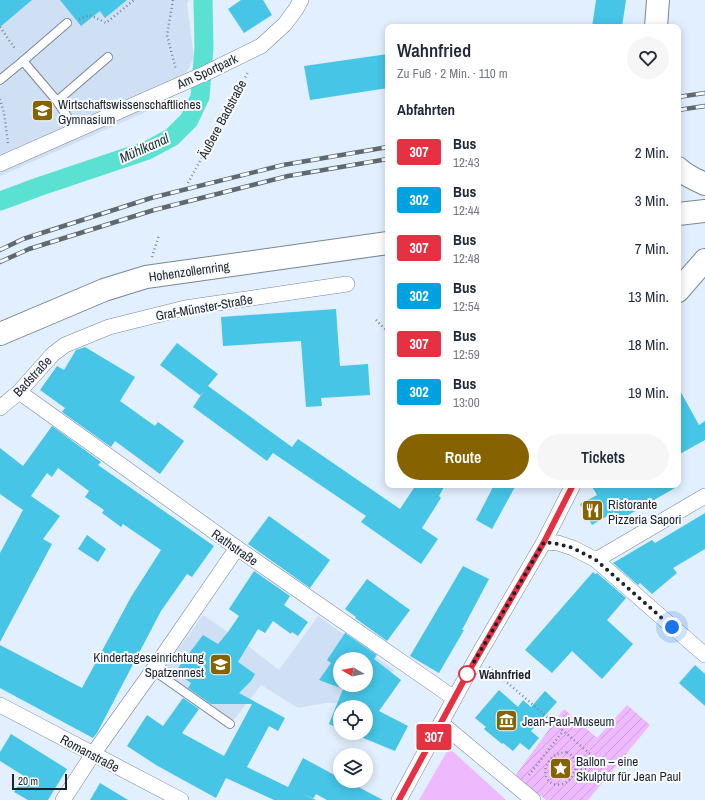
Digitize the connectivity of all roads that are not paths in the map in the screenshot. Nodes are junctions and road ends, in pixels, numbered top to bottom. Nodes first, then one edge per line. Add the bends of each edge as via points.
1 (301, 0) edge
2 (658, 0) edge
3 (67, 23) road end
4 (656, 24) edge
5 (108, 57) dead end
6 (23, 61) junction
7 (0, 80) edge
8 (57, 101) junction
9 (76, 130) junction
10 (5, 162) edge
11 (681, 170) edge
12 (705, 184) edge
13 (705, 211) edge
14 (681, 214) edge
15 (385, 243) edge
16 (705, 260) edge
17 (347, 284) dead end
18 (681, 288) edge
19 (0, 334) edge
20 (65, 345) joint
21 (19, 392) junction
22 (0, 408) edge
23 (571, 488) edge
24 (705, 496) edge
25 (544, 542) junction
26 (237, 548) junction
27 (596, 560) junction
28 (705, 655) edge
29 (153, 670) junction
30 (454, 698) junction
31 (0, 705) edge
32 (441, 723) junction
33 (230, 724) dead end
34 (93, 754) junction
35 (64, 800) edge
36 (181, 800) edge
37 (399, 800) edge
38 (533, 800) edge

1 - 9 street, Am Sportpark via 285,24 261,46
2 - 4 main road
3 - 6 lane
5 - 8 lane
6 - 7 lane
6 - 8 lane
8 - 9 lane
9 - 10 street, Am Sportpark
11 - 12 main road
13 - 14 main road
15 - 19 main road, Hohenzollernring via 146,276 104,290
16 - 18 main road
17 - 20 street, Graf-Münster-Straße via 184,308 109,327
20 - 21 street, Badstraße via 53,354
21 - 22 street, Badstraße
21 - 26 street, Rathstraße
23 - 25 street
24 - 27 street
25 - 27 street via 573,548
25 - 30 street
26 - 29 street
26 - 30 street, Rathstraße
27 - 28 street
29 - 33 lane
29 - 34 street
30 - 32 street
31 - 34 street, Romanstraße
32 - 37 street
32 - 38 street
34 - 35 street
34 - 36 street, Romanstraße

